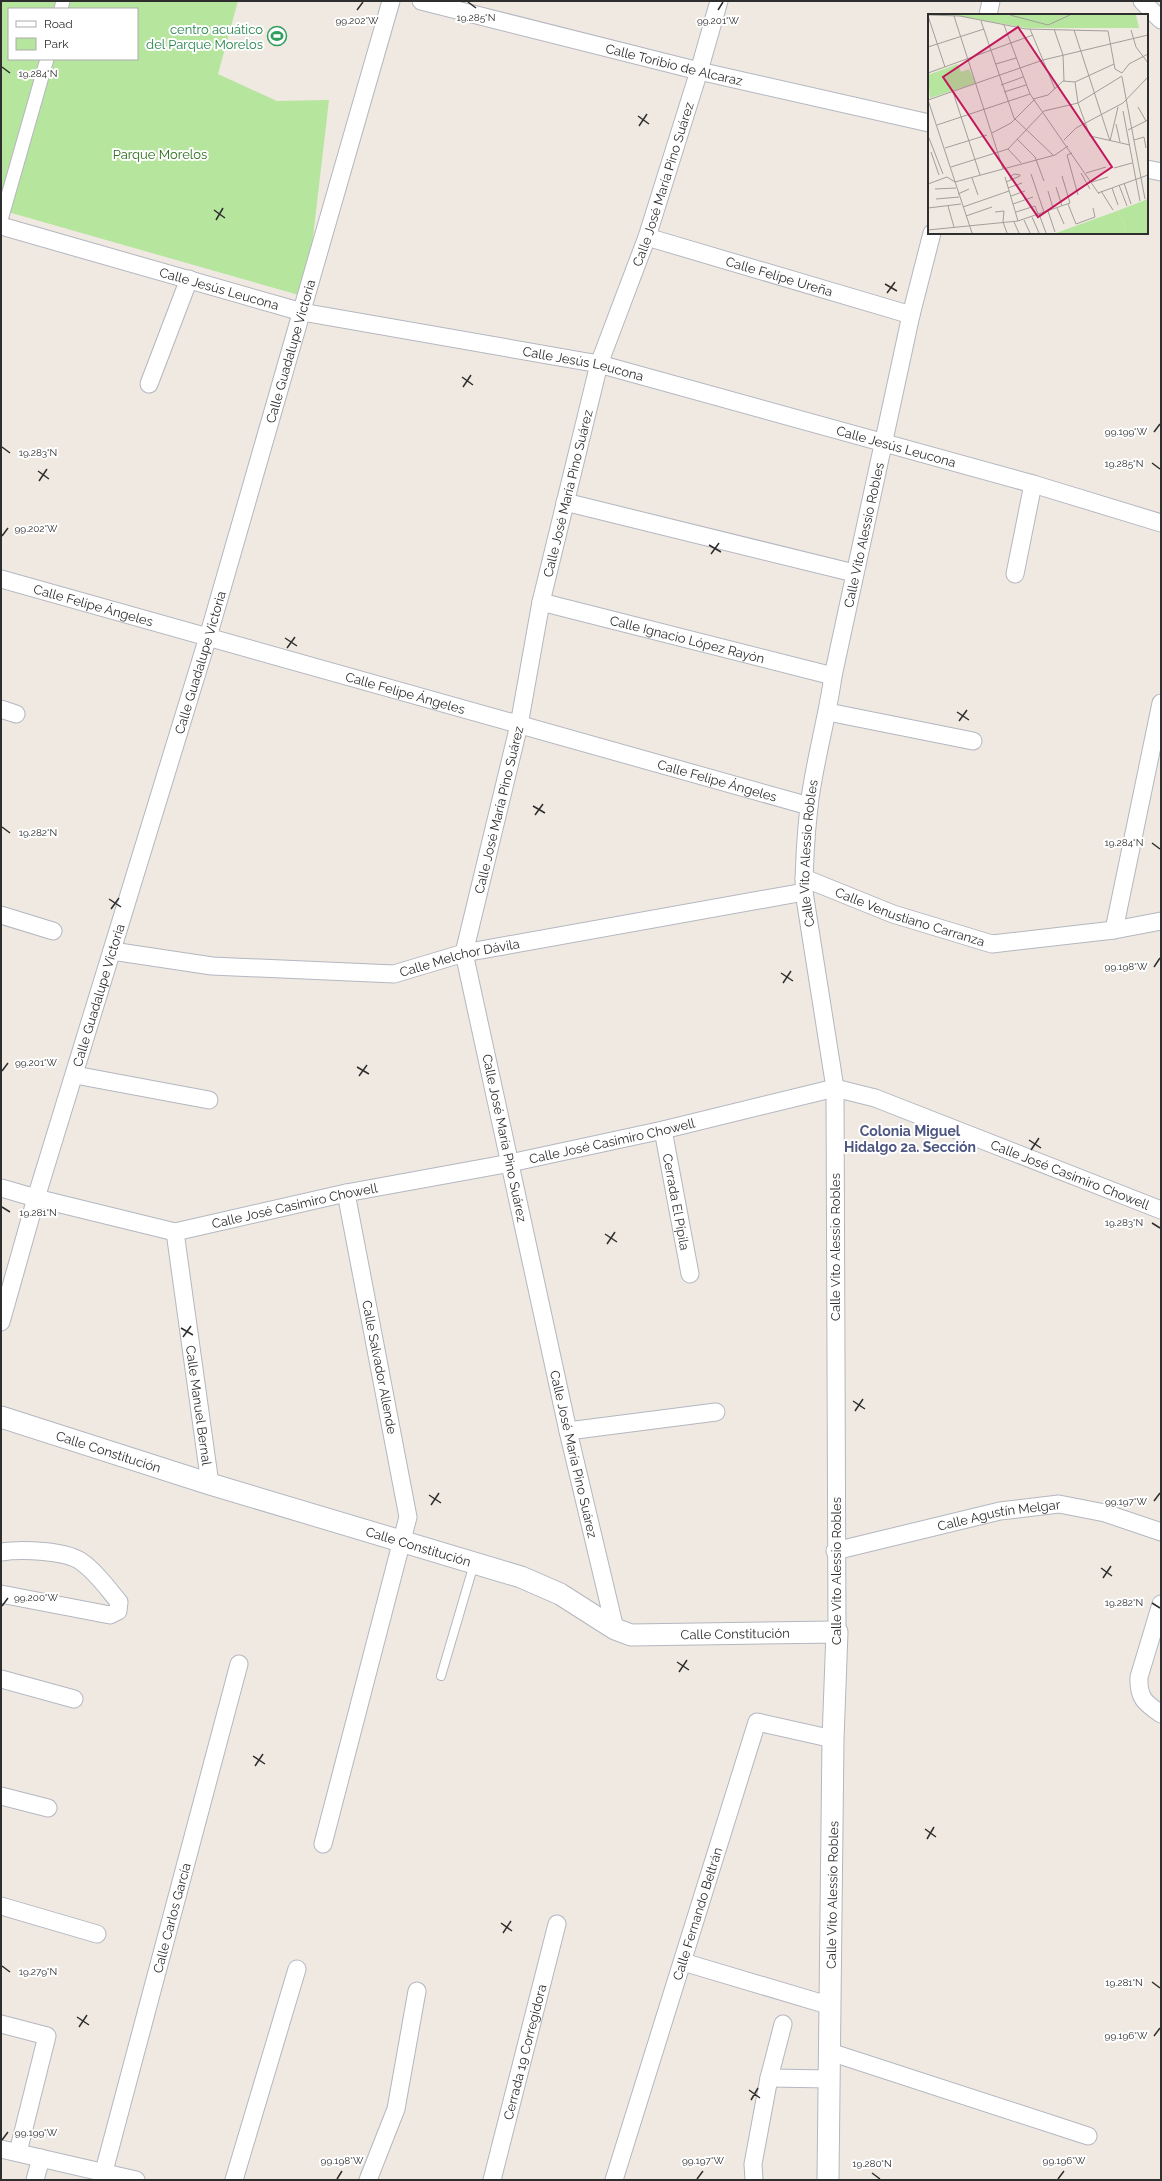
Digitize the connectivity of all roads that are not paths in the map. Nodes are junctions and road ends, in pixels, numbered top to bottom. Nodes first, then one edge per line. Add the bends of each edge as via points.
1 (391, 1) edge
2 (421, 1) edge
3 (719, 1) edge
4 (991, 1) edge
5 (1142, 1) edge
6 (988, 14) edge
7 (1161, 20) edge
8 (47, 60) edge
9 (699, 72) junction
10 (928, 123) edge
11 (1148, 169) edge
12 (1161, 172) edge
13 (1, 220) edge
14 (1, 226) edge
15 (932, 234) edge
16 (647, 237) junction
17 (189, 279) junction
18 (302, 312) junction
19 (911, 315) junction
20 (599, 364) junction
21 (149, 384) dead end
22 (884, 443) junction
23 (1033, 484) junction
24 (565, 502) junction
25 (1161, 523) edge
26 (854, 573) junction
27 (1015, 574) dead end
28 (1, 578) edge
29 (541, 602) junction
30 (208, 637) junction
31 (833, 676) junction
32 (1161, 703) edge
33 (828, 712) junction
34 (519, 725) junction
35 (973, 741) dead end
36 (809, 806) junction
37 (804, 885) junction
38 (1, 915) edge
39 (1161, 921) edge
40 (1114, 930) junction
41 (53, 931) dead end
42 (112, 950) junction
43 (464, 953) junction
44 (75, 1075) junction
45 (835, 1088) junction
46 (209, 1100) dead end
47 (663, 1130) junction
48 (510, 1163) junction
49 (1, 1188) edge
50 (346, 1193) junction
51 (36, 1198) junction
52 (1161, 1210) edge
53 (175, 1232) junction
54 (690, 1274) dead end
55 (1, 1322) edge
56 (716, 1412) dead end
57 (1, 1417) edge
58 (568, 1431) junction
59 (210, 1484) junction
60 (1161, 1532) edge
61 (402, 1541) junction
62 (835, 1551) junction
63 (1, 1552) edge
64 (474, 1563) junction
65 (1, 1594) edge
66 (1161, 1604) edge
67 (615, 1629) junction
68 (837, 1632) junction
69 (239, 1664) dead end
70 (441, 1676) dead end
71 (1, 1679) edge
72 (74, 1699) dead end
73 (1161, 1714) edge
74 (833, 1739) junction
75 (1, 1796) edge
76 (48, 1808) dead end
77 (323, 1844) dead end
78 (1, 1906) edge
79 (557, 1924) dead end
80 (96, 1934) dead end
81 (683, 1962) junction
82 (296, 1969) dead end
83 (417, 1991) dead end
84 (831, 2006) junction
85 (1, 2024) edge
86 (783, 2024) dead end
87 (830, 2052) junction
88 (769, 2078) junction
89 (830, 2079) junction
90 (1088, 2136) dead end
91 (1, 2149) edge
92 (18, 2152) junction
93 (41, 2158) junction
94 (104, 2172) junction
95 (35, 2180) edge
96 (136, 2180) edge
97 (234, 2180) edge
98 (368, 2180) edge
99 (492, 2180) edge
100 (614, 2180) edge
101 (754, 2180) edge
102 (828, 2180) edge

1 - 18 street, Calle Guadalupe Victoria
2 - 9 street, Calle Toribio de Alcaraz
3 - 9 street, Calle José María Pino Suárez
4 - 6 street
5 - 7 street
8 - 13 street
9 - 10 street, Calle Toribio de Alcaraz
9 - 16 street, Calle José María Pino Suárez
11 - 12 street
14 - 17 street, Calle Jesús Leucona
15 - 19 street, Calle Vito Alessio Robles
16 - 19 street, Calle Felipe Ureña
16 - 20 street, Calle José María Pino Suárez
17 - 18 street, Calle Jesús Leucona
17 - 21 street
18 - 20 street, Calle Jesús Leucona
18 - 30 street, Calle Guadalupe Victoria
19 - 22 street, Calle Vito Alessio Robles
20 - 22 street, Calle Jesús Leucona
20 - 24 street, Calle José María Pino Suárez
22 - 23 street, Calle Jesús Leucona
22 - 26 street, Calle Vito Alessio Robles
23 - 25 street, Calle Jesús Leucona
23 - 27 street
24 - 26 street
24 - 29 street, Calle José María Pino Suárez
26 - 31 street, Calle Vito Alessio Robles
28 - 30 street, Calle Felipe Ángeles
29 - 31 street, Calle Ignacio López Rayón
29 - 34 street, Calle José María Pino Suárez
30 - 34 street, Calle Felipe Ángeles
30 - 42 street, Calle Guadalupe Victoria
31 - 33 street, Calle Vito Alessio Robles
32 - 40 street
33 - 35 street
33 - 36 street, Calle Vito Alessio Robles
34 - 36 street, Calle Felipe Ángeles
34 - 43 street, Calle José María Pino Suárez
36 - 37 street, Calle Vito Alessio Robles
37 - 40 street, Calle Venustiano Carranza via 992,944
37 - 43 street, Calle Melchor Dávila
37 - 45 street, Calle Vito Alessio Robles
38 - 41 street
39 - 40 street, Calle Venustiano Carranza
42 - 43 street, Calle Melchor Dávila via 212,966 394,974
42 - 44 street, Calle Guadalupe Victoria
43 - 48 street, Calle José María Pino Suárez
44 - 46 street
44 - 51 street, Calle Guadalupe Victoria
45 - 47 street, Calle José Casimiro Chowell
45 - 52 street, Calle José Casimiro Chowell via 874,1098
45 - 62 street, Calle Vito Alessio Robles
47 - 48 street, Calle José Casimiro Chowell
47 - 54 street, Cerrada El Pípila
48 - 50 street, Calle José Casimiro Chowell
48 - 58 street, Calle José María Pino Suárez
49 - 51 street, Calle José Casimiro Chowell
50 - 53 street, Calle José Casimiro Chowell
50 - 61 street, Calle Salvador Allende via 408,1509
51 - 53 street, Calle José Casimiro Chowell
51 - 55 street, Calle Guadalupe Victoria
53 - 59 street, Calle Manuel Bernal
56 - 58 street
57 - 59 street, Calle Constitución
58 - 67 street, Calle José María Pino Suárez
59 - 61 street, Calle Constitución
60 - 62 street, Calle Agustín Melgar via 1105,1513 1059,1504 1000,1511
61 - 64 street, Calle Constitución
61 - 77 street, Calle Salvador Allende
62 - 68 street, Calle Vito Alessio Robles
63 - 65 street via 60,1554 74,1557 83,1562 119,1602 118,1611 110,1615
64 - 67 street, Calle Constitución via 521,1576 560,1594
64 - 70 lane
66 - 73 street via 1140,1677 1139,1690 1145,1703
67 - 68 street, Calle Constitución via 631,1635
68 - 74 street, Calle Vito Alessio Robles
69 - 94 street, Calle Carlos García
71 - 72 street
74 - 81 street, Calle Fernando Beltrán via 757,1722
74 - 84 street, Calle Vito Alessio Robles
75 - 76 street
78 - 80 street
79 - 99 street, Cerrada 19 Corregidora
81 - 84 street
81 - 100 street, Calle Fernando Beltrán
82 - 97 street
83 - 98 street via 396,2109
84 - 87 street, Calle Vito Alessio Robles
85 - 92 street via 47,2036
86 - 88 street
87 - 89 street, Calle Vito Alessio Robles
87 - 90 street
88 - 89 street
88 - 101 street via 754,2164
89 - 102 street, Calle Vito Alessio Robles
91 - 92 street
92 - 93 street
93 - 94 street
93 - 95 street
94 - 96 street

